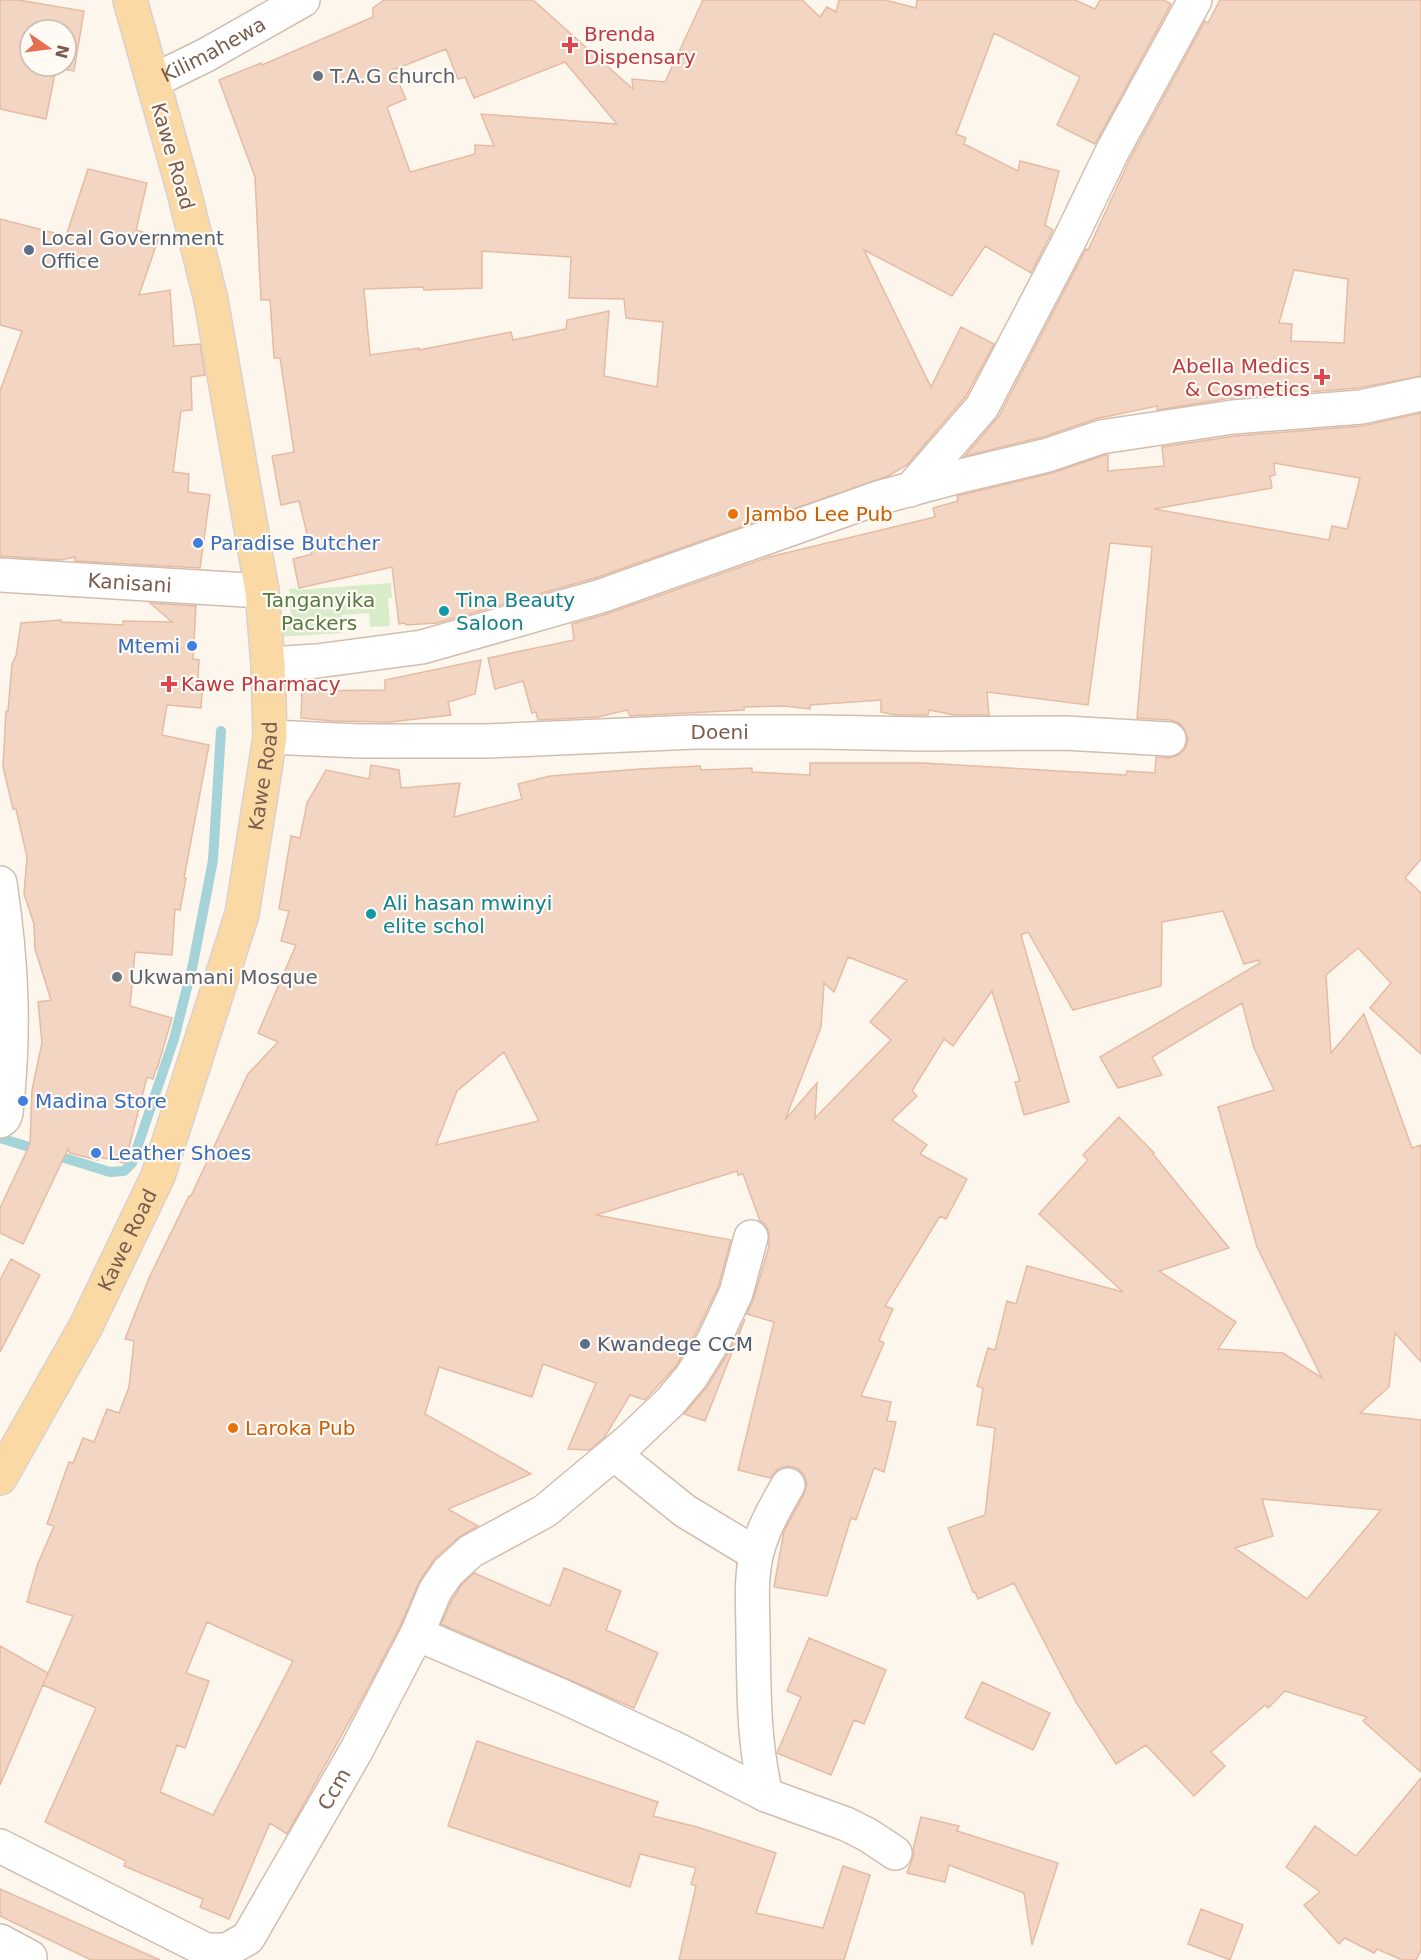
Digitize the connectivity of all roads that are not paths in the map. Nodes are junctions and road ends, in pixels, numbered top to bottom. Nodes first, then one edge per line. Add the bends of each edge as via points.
1 (130, 0) edge
2 (303, 0) edge
3 (1195, 0) edge
4 (153, 81) junction
5 (1421, 394) edge
6 (910, 490) junction
7 (0, 575) edge
8 (262, 591) junction
9 (268, 664) junction
10 (270, 737) junction
11 (1169, 739) dead end
12 (0, 883) edge
13 (0, 1121) edge
14 (751, 1237) dead end
15 (614, 1455) junction
16 (0, 1478) edge
17 (788, 1485) dead end
18 (756, 1554) junction
19 (417, 1634) junction
20 (766, 1795) junction
21 (0, 1846) edge
22 (896, 1853) dead end
23 (0, 1941) edge
24 (30, 1957) dead end

1 - 4 main road, Kawe Road
2 - 4 street, Kilimahewa
3 - 6 street via 1118,140 982,408
4 - 8 main road, Kawe Road via 212,300
5 - 6 street via 1361,407 1233,417 1101,436 1048,455
6 - 9 street via 601,596 422,647
7 - 8 street, Kanisani
8 - 9 main road, Kawe Road
9 - 10 main road, Kawe Road
10 - 11 street, Doeni via 488,741 694,732 817,732
10 - 16 main road, Kawe Road via 242,914 158,1176 86,1326
12 - 13 street via 12,1001 6,1113
14 - 15 street, Ccm via 736,1293 691,1377
15 - 18 street via 685,1511
15 - 19 street, Ccm via 545,1511 471,1551 448,1572 435,1591
17 - 18 street
18 - 20 street via 754,1717
19 - 20 street via 676,1749
19 - 21 street, Ccm via 278,1889 248,1938 227,1950 206,1950
20 - 22 street via 846,1824
23 - 24 street

